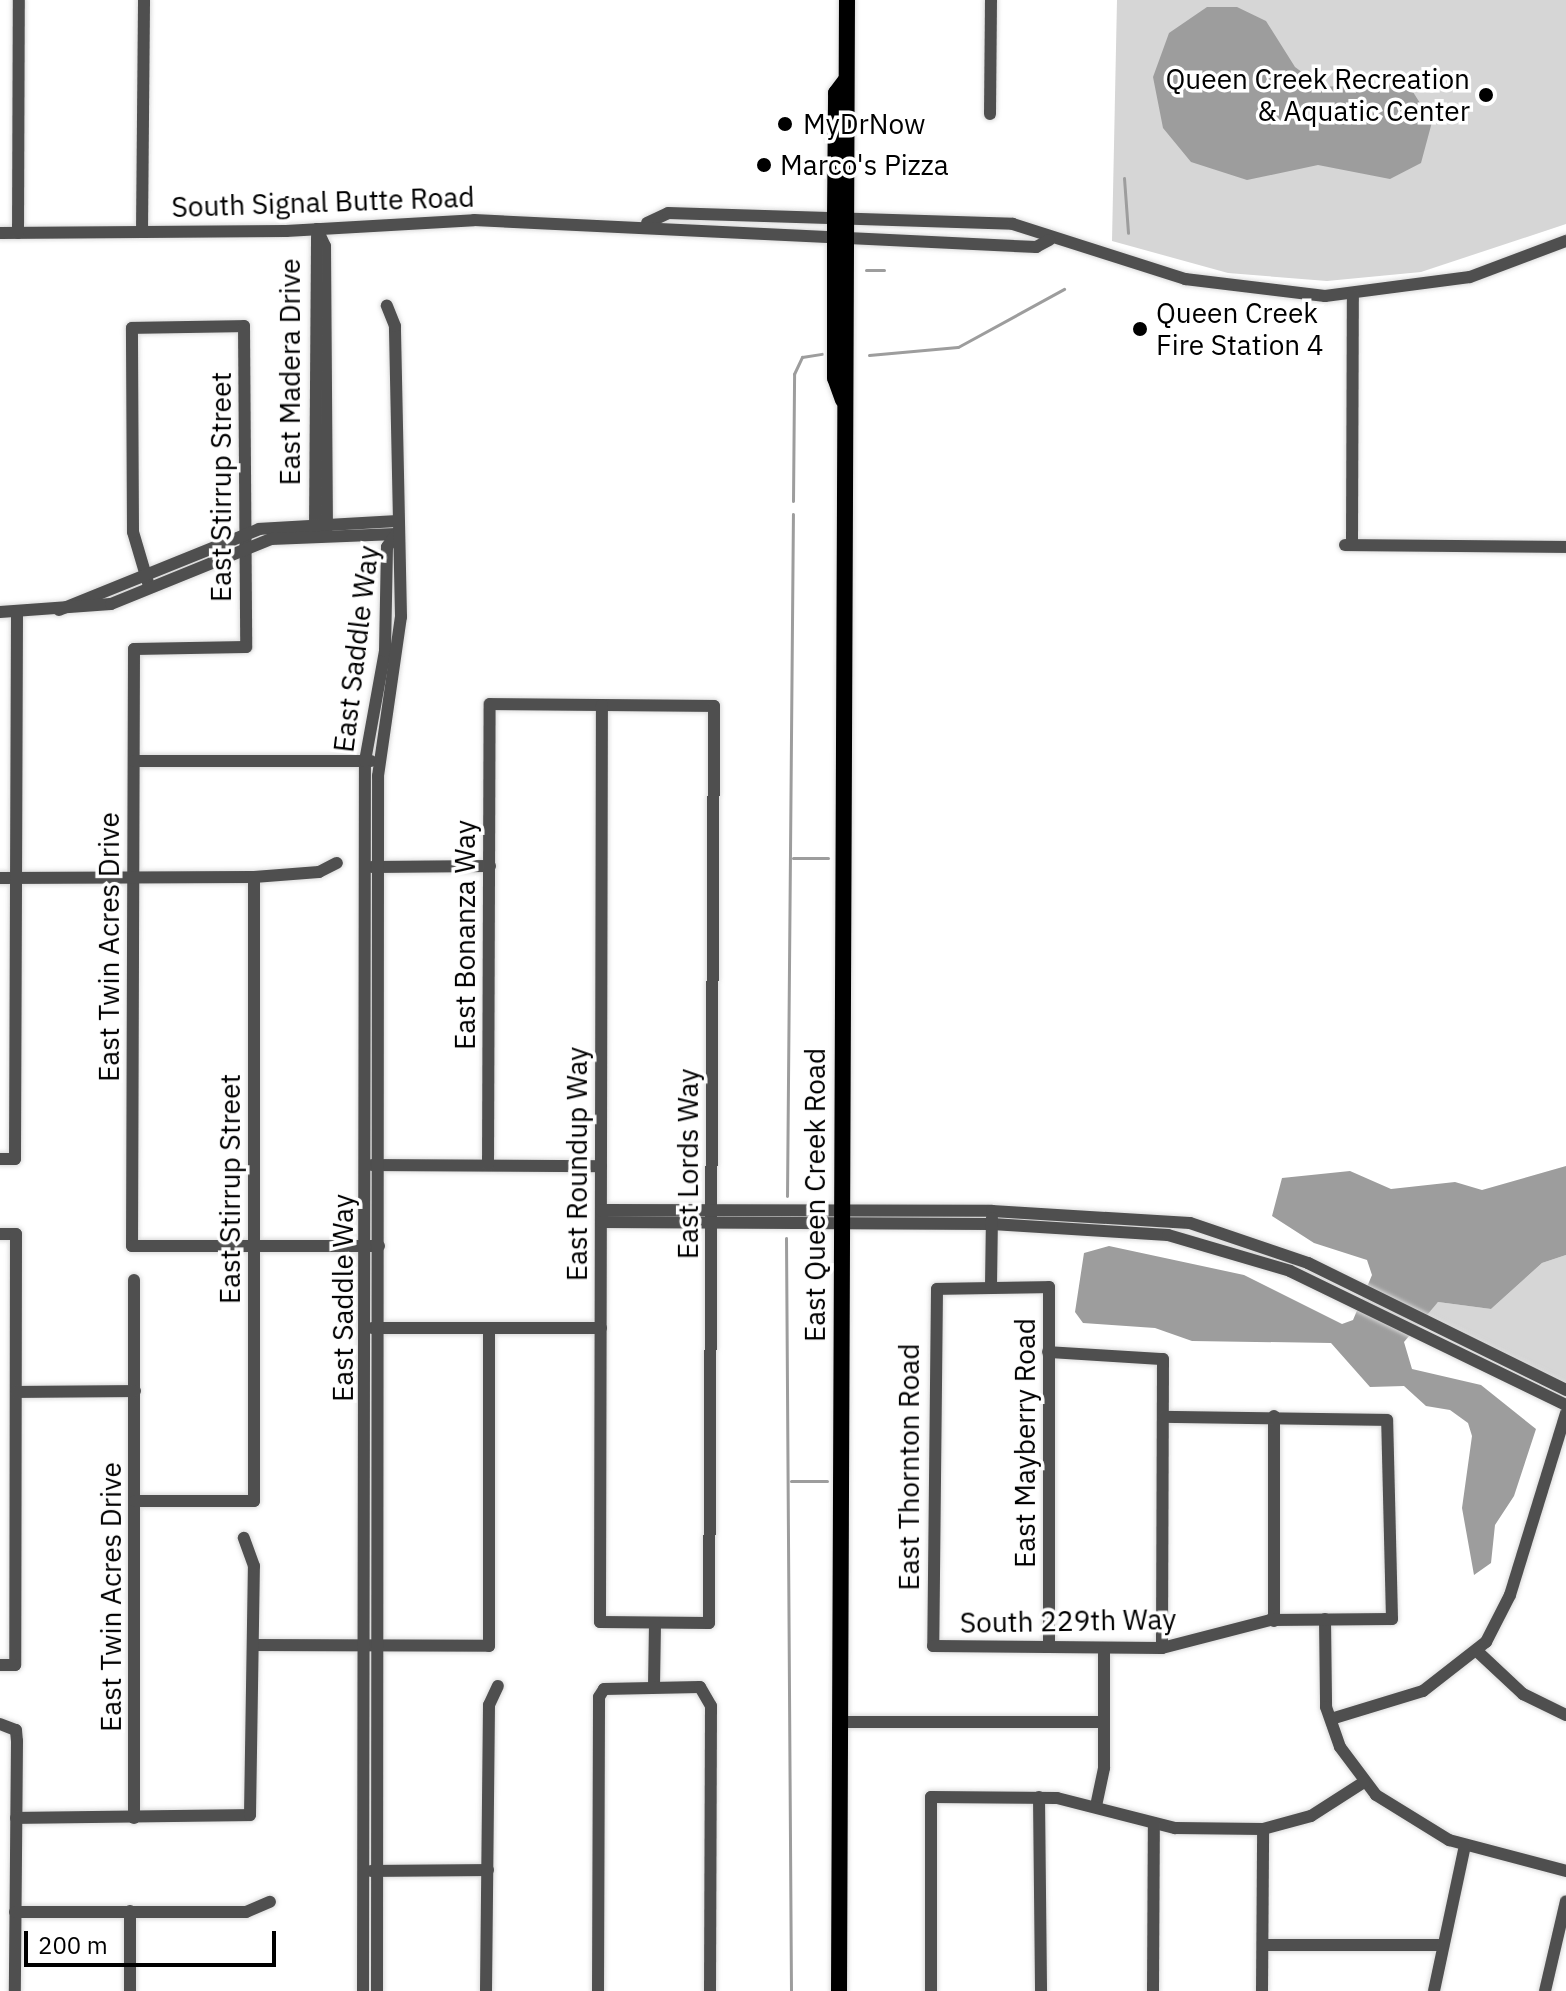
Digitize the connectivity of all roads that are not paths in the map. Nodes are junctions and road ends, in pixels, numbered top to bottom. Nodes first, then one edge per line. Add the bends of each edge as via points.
1 (19, 0) edge
2 (144, 0) edge
3 (847, 0) edge
4 (991, 0) edge
5 (990, 114) dead end
6 (843, 216) junction
7 (647, 223) junction
8 (317, 229) junction
9 (142, 232) junction
10 (0, 233) edge
11 (18, 233) junction
12 (843, 238) junction
13 (1049, 240) junction
14 (1566, 241) edge
15 (1353, 295) junction
16 (387, 306) dead end
17 (321, 520) junction
18 (396, 528) junction
19 (321, 534) junction
20 (246, 540) junction
21 (1566, 547) edge
22 (146, 581) junction
23 (0, 612) edge
24 (17, 612) junction
25 (134, 649) joint
26 (602, 705) junction
27 (134, 761) junction
28 (365, 761) junction
29 (379, 761) junction
30 (337, 863) dead end
31 (371, 866) junction
32 (490, 866) junction
33 (254, 877) junction
34 (0, 878) edge
35 (16, 878) junction
36 (133, 878) junction
37 (0, 1159) edge
38 (372, 1165) junction
39 (488, 1165) junction
40 (601, 1166) junction
41 (601, 1216) junction
42 (711, 1216) junction
43 (992, 1217) junction
44 (841, 1218) junction
45 (0, 1234) edge
46 (253, 1246) junction
47 (372, 1246) junction
48 (134, 1280) dead end
49 (991, 1286) junction
50 (373, 1328) junction
51 (489, 1328) junction
52 (601, 1328) junction
53 (1426, 1331) junction
54 (1048, 1352) junction
55 (1566, 1390) edge
56 (135, 1391) junction
57 (16, 1392) junction
58 (1566, 1405) edge
59 (1566, 1413) edge
60 (1274, 1416) junction
61 (1164, 1417) junction
62 (135, 1501) junction
63 (244, 1538) dead end
64 (1325, 1619) junction
65 (1274, 1621) junction
66 (655, 1623) junction
67 (254, 1645) junction
68 (372, 1646) junction
69 (933, 1646) joint
70 (1049, 1647) junction
71 (1104, 1648) junction
72 (1162, 1648) junction
73 (1478, 1652) junction
74 (0, 1665) edge
75 (498, 1686) dead end
76 (654, 1687) junction
77 (1566, 1715) edge
78 (1331, 1719) junction
79 (839, 1722) junction
80 (1103, 1722) junction
81 (0, 1724) edge
82 (1364, 1782) junction
83 (1039, 1797) junction
84 (1096, 1806) junction
85 (16, 1818) junction
86 (134, 1818) junction
87 (1154, 1823) junction
88 (1263, 1829) junction
89 (1465, 1845) junction
90 (488, 1870) junction
91 (370, 1871) junction
92 (1566, 1871) edge
93 (1566, 1901) edge
94 (270, 1902) dead end
95 (130, 1911) junction
96 (15, 1912) junction
97 (1263, 1945) junction
98 (1442, 1945) junction
99 (15, 1991) edge
100 (130, 1991) edge
101 (363, 1991) edge
102 (377, 1991) edge
103 (486, 1991) edge
104 (598, 1991) edge
105 (710, 1991) edge
106 (839, 1991) edge
107 (931, 1991) edge
108 (1041, 1991) edge
109 (1153, 1991) edge
110 (1262, 1991) edge
111 (1434, 1991) edge
112 (1545, 1991) edge

1 - 11 street
2 - 9 street
3 - 6 main road, East Queen Creek Road via 845,81 852,93
4 - 5 street
6 - 7 street, South Signal Butte Road via 668,213
6 - 12 main road, East Queen Creek Road
6 - 13 street, South Signal Butte Road via 1013,224 1037,228
7 - 8 street, South Signal Butte Road via 474,220
7 - 12 street, South Signal Butte Road via 667,233
8 - 9 street, South Signal Butte Road
8 - 17 street, East Madera Drive
9 - 11 street, South Signal Butte Road
10 - 11 street, South Signal Butte Road
12 - 13 street, South Signal Butte Road via 1036,247
12 - 44 main road, East Queen Creek Road via 851,378 843,400
13 - 15 street, South Signal Butte Road via 1246,291
14 - 15 street, South Signal Butte Road via 1470,277
15 - 21 street via 1348,544
16 - 18 street via 395,326
17 - 18 street
17 - 19 street, East Madera Drive
17 - 20 street
18 - 19 street
18 - 28 street, East Saddle Way via 387,547 385,651
18 - 29 street, East Saddle Way via 400,631
19 - 20 street
20 - 22 street
20 - 22 street, East Stirrup Street via 244,326 132,328 133,532
20 - 25 street, East Stirrup Street via 246,647
22 - 24 street via 59,610
23 - 24 street
24 - 35 street
25 - 27 street, East Twin Acres Drive
26 - 32 street, East Bonanza Way via 490,704
26 - 40 street, East Roundup Way
26 - 42 street, East Lords Way via 714,706
27 - 28 street
27 - 36 street, East Twin Acres Drive
28 - 29 street
28 - 31 street, East Saddle Way
29 - 31 street, East Saddle Way
30 - 33 street via 319,872
31 - 32 street
31 - 38 street, East Saddle Way
32 - 39 street, East Bonanza Way
33 - 36 street
33 - 46 street, East Stirrup Street
34 - 35 street
35 - 36 street
35 - 37 street via 15,1159
36 - 46 street, East Twin Acres Drive via 132,1246
38 - 39 street
38 - 47 street, East Saddle Way
39 - 40 street
40 - 41 street, East Roundup Way
41 - 42 street
41 - 52 street, East Roundup Way
42 - 44 street
42 - 66 street, East Lords Way via 709,1623
43 - 44 street
43 - 49 street, East Mayberry Road
43 - 53 street via 1139,1230 1205,1243
43 - 53 street via 1156,1218 1219,1229 1358,1289
44 - 79 main road, East Queen Creek Road
45 - 57 street via 16,1234
46 - 47 street
46 - 62 street, East Stirrup Street via 254,1501
47 - 50 street, East Saddle Way
48 - 56 street, East Twin Acres Drive
49 - 54 street, East Mayberry Road via 1049,1287
49 - 69 street, East Thornton Road via 937,1289
50 - 51 street
50 - 68 street, East Saddle Way
51 - 52 street
51 - 68 street via 489,1646
52 - 66 street, East Roundup Way via 600,1622
53 - 55 street
53 - 58 street
54 - 61 street via 1163,1359
54 - 70 street, East Mayberry Road
56 - 57 street
56 - 62 street, East Twin Acres Drive
57 - 74 street via 15,1665
59 - 73 street via 1510,1595
60 - 61 street
60 - 64 street, South 229th Way via 1387,1420 1392,1619
60 - 65 street
61 - 72 street
62 - 86 street, East Twin Acres Drive
63 - 67 street via 254,1566
64 - 65 street, South 229th Way
64 - 78 street via 1322,1690
65 - 72 street, South 229th Way
66 - 76 street
67 - 68 street
67 - 86 street via 250,1815
68 - 91 street, East Saddle Way
69 - 70 street, South 229th Way
70 - 71 street, South 229th Way
71 - 72 street, South 229th Way
71 - 80 street
73 - 77 street via 1523,1694
73 - 78 street via 1423,1691
75 - 90 street via 489,1705
76 - 104 street via 604,1689 599,1697
76 - 105 street via 700,1687 711,1706
78 - 82 street
79 - 80 street
79 - 106 main road, East Queen Creek Road
80 - 84 street
81 - 85 street via 16,1730
82 - 88 street via 1311,1816
82 - 89 street via 1412,1822
83 - 84 street
83 - 107 street via 931,1797
83 - 108 street
84 - 87 street
85 - 86 street
85 - 96 street
87 - 88 street
87 - 109 street
88 - 97 street
89 - 92 street
89 - 98 street
90 - 91 street
90 - 103 street
91 - 101 street, East Saddle Way
91 - 102 street, East Saddle Way
93 - 112 street
94 - 95 street via 246,1912
95 - 96 street
95 - 100 street
96 - 99 street
97 - 98 street
97 - 110 street
98 - 111 street

